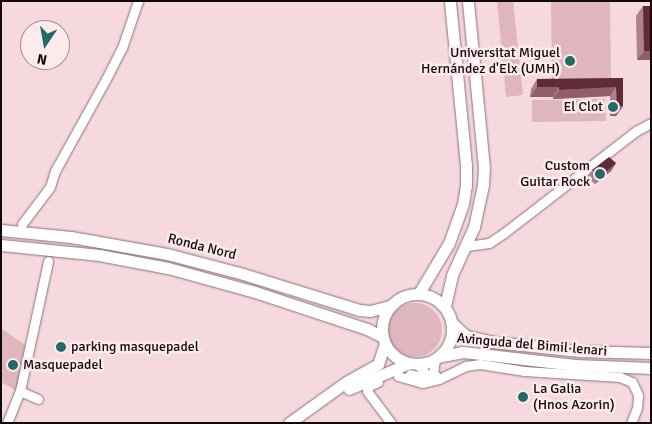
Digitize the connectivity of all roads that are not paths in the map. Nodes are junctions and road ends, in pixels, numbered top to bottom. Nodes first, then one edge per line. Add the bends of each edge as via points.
1 (138, 1) edge
2 (450, 1) edge
3 (468, 1) edge
4 (650, 125) edge
5 (22, 224) dead end
6 (1, 230) edge
7 (1, 245) edge
8 (467, 246) junction
9 (48, 261) dead end
10 (418, 293) junction
11 (390, 306) junction
12 (445, 306) junction
13 (452, 322) junction
14 (384, 341) junction
15 (651, 353) edge
16 (438, 358) junction
17 (416, 366) junction
18 (651, 368) edge
19 (398, 376) junction
20 (439, 379) junction
21 (20, 391) junction
22 (38, 399) dead end
23 (312, 406) junction
24 (7, 423) edge
25 (289, 423) edge
26 (391, 423) edge
27 (631, 423) edge

1 - 5 street via 122,48 55,171 50,187
2 - 10 main road via 466,185 449,243
3 - 8 main road via 484,168 480,205
4 - 8 street via 489,243
6 - 11 main road, Ronda Nord via 72,237 167,254 359,310
7 - 14 main road, Ronda Nord via 99,255 168,268 255,292 367,329
8 - 12 main road via 452,275
9 - 21 street
10 - 11 main road via 399,299
10 - 12 main road via 438,299
11 - 14 main road via 384,320
12 - 13 main road
13 - 15 main road, Avinguda del Bimil·lenari via 466,336 494,342 573,351
13 - 16 main road via 451,340
14 - 17 main road via 391,353
14 - 23 main road via 378,364
16 - 17 main road
16 - 18 main road, Avinguda del Bimil·lenari via 462,352 575,366
16 - 20 street via 432,374
17 - 19 street via 422,377
17 - 20 street via 432,378
17 - 23 main road
19 - 20 street via 422,383
19 - 26 street via 369,386 367,391
20 - 27 street via 466,366 480,364 524,371 620,377 632,382 638,395
21 - 22 street
21 - 24 street
23 - 25 main road

